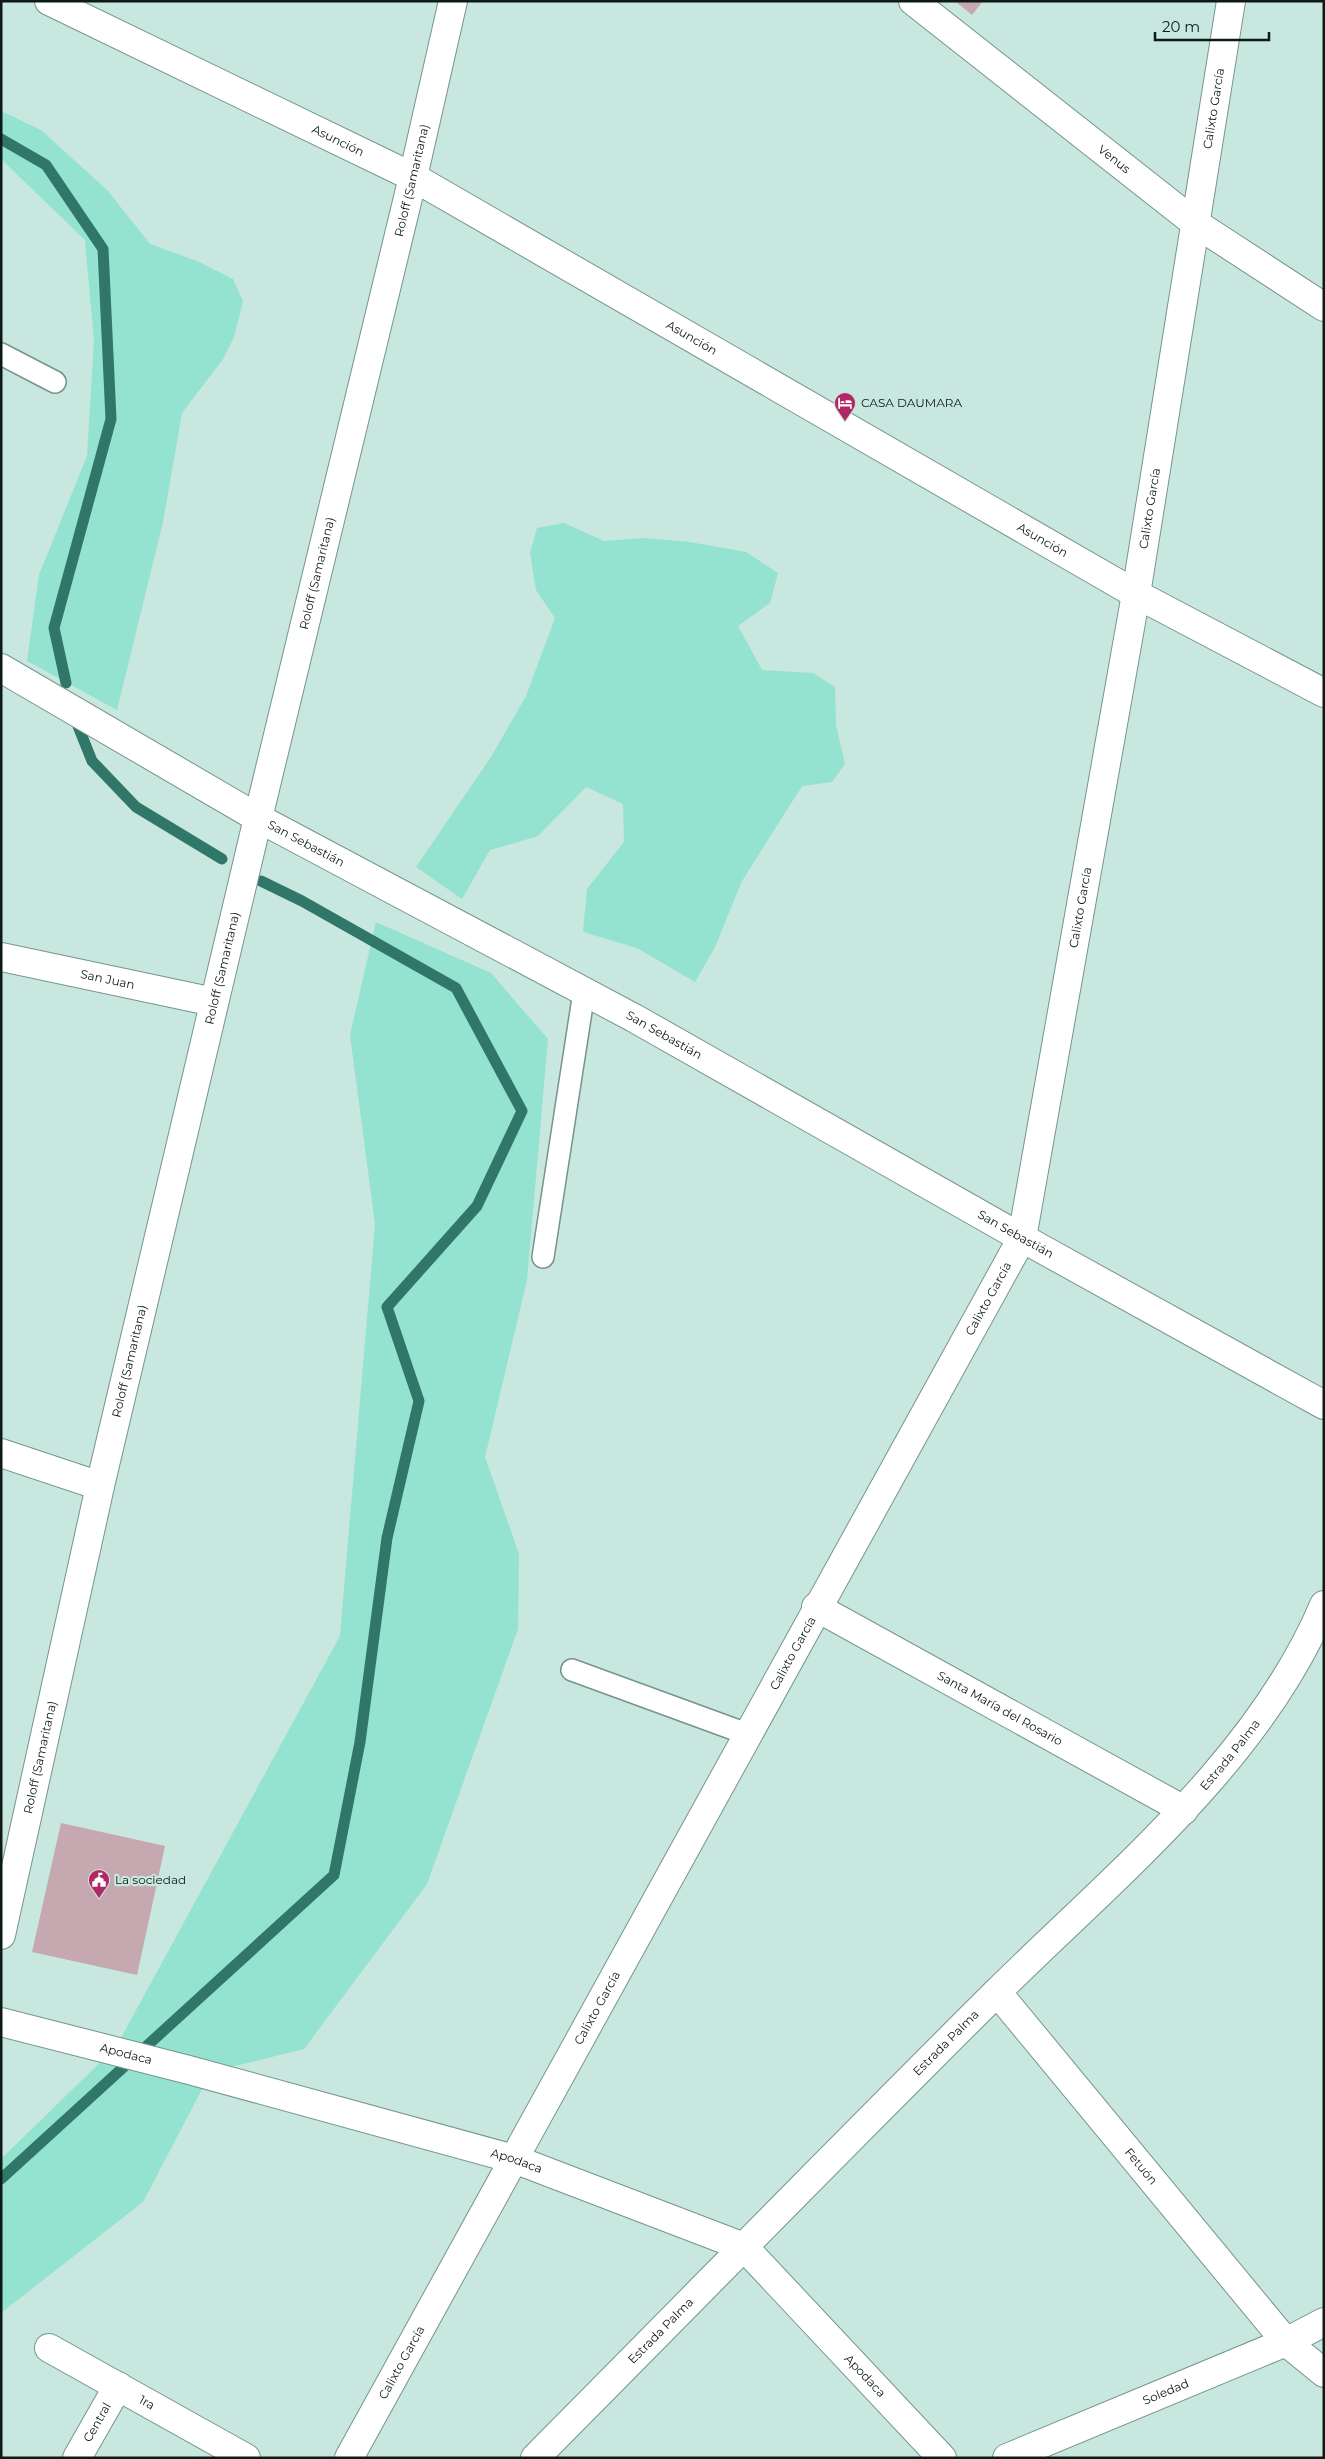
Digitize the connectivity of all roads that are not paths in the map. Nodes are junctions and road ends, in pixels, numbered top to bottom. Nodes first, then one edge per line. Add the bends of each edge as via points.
1 (49, 1) edge
2 (453, 1) edge
3 (913, 1) edge
4 (1231, 1) edge
5 (414, 177) junction
6 (1195, 223) junction
7 (1324, 307) edge
8 (1, 354) edge
9 (55, 382) dead end
10 (1136, 594) junction
11 (1, 668) edge
12 (1324, 693) edge
13 (258, 818) junction
14 (1, 957) edge
15 (584, 992) junction
16 (214, 1002) junction
17 (1022, 1238) junction
18 (543, 1257) dead end
19 (1324, 1404) edge
20 (1, 1453) edge
21 (100, 1486) junction
22 (1324, 1605) edge
23 (816, 1607) junction
24 (572, 1670) dead end
25 (747, 1734) junction
26 (1184, 1810) junction
27 (1, 1935) edge
28 (997, 1992) junction
29 (1, 2022) edge
30 (514, 2159) junction
31 (744, 2247) junction
32 (1324, 2322) edge
33 (1286, 2342) junction
34 (49, 2348) dead end
35 (1324, 2372) edge
36 (118, 2386) junction
37 (77, 2458) edge
38 (246, 2458) edge
39 (350, 2458) edge
40 (535, 2458) edge
41 (942, 2458) edge
42 (1007, 2458) edge

1 - 5 street, Asunción
2 - 5 street, Roloff (Samaritana)
3 - 6 street, Venus
4 - 6 street, Calixto García
5 - 10 street, Asunción
5 - 13 street, Roloff (Samaritana)
6 - 7 street, Venus
6 - 10 street, Calixto García
8 - 9 lane
10 - 12 street, Asunción
10 - 17 street, Calixto García
11 - 13 street, San Sebastián
13 - 15 street, San Sebastián
13 - 16 street, Roloff (Samaritana)
14 - 16 street, San Juan
15 - 17 street, San Sebastián
15 - 18 lane
16 - 21 street, Roloff (Samaritana)
17 - 19 street, San Sebastián
17 - 23 street, Calixto García
20 - 21 street
21 - 27 street, Roloff (Samaritana)
22 - 26 street, Estrada Palma via 1308,1644 1256,1722
23 - 25 street, Calixto García
23 - 26 street, Santa María del Rosario
24 - 25 lane
25 - 30 street, Calixto García
26 - 28 street, Estrada Palma
28 - 31 street, Estrada Palma
28 - 33 street, Fetuón
29 - 30 street, Apodaca
30 - 31 street, Apodaca
30 - 39 street, Calixto García
31 - 40 street, Estrada Palma
31 - 41 street, Apodaca
32 - 33 street, Soledad
33 - 35 street, Fetuón
33 - 42 street, Soledad
34 - 36 street, 1ra
36 - 37 street, Central
36 - 38 street, 1ra

